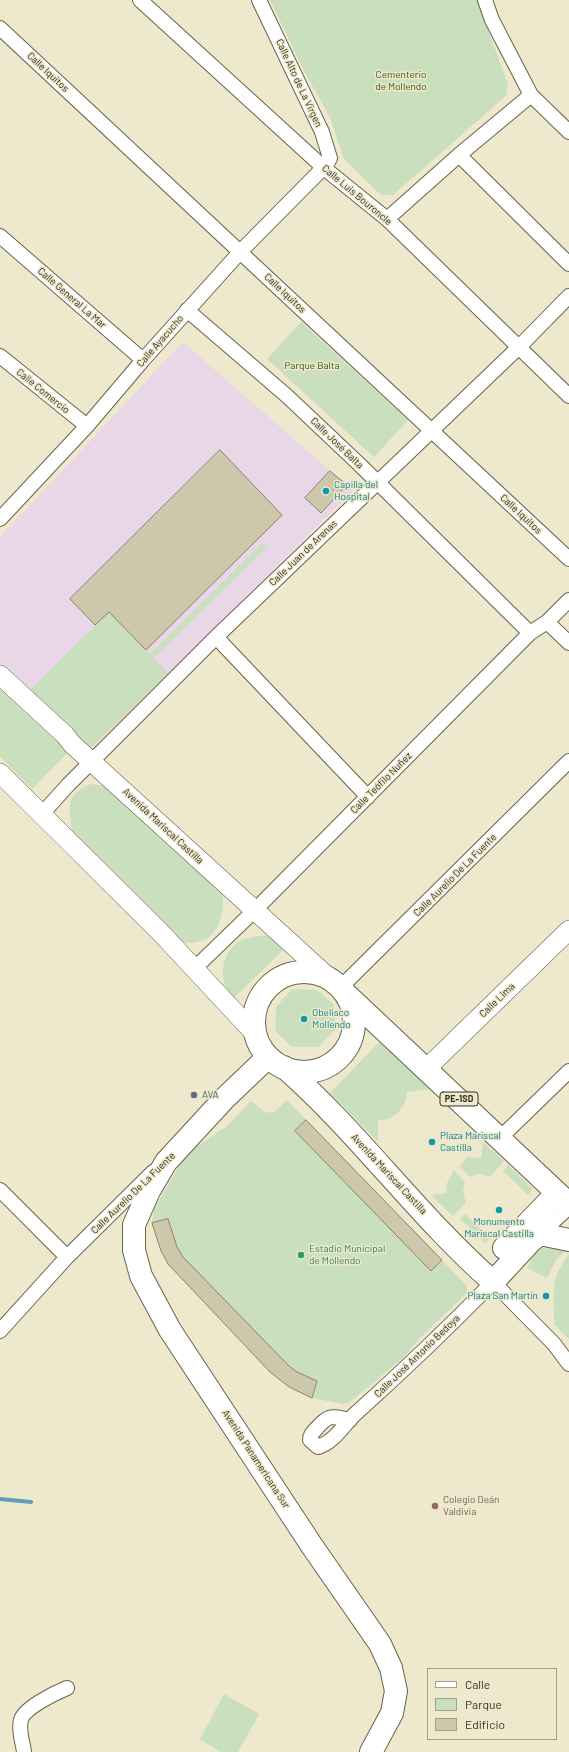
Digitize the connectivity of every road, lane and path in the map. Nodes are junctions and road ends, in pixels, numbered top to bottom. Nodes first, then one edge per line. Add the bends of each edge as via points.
1 (140, 0) edge
2 (259, 0) edge
3 (485, 0) edge
4 (0, 28) edge
5 (531, 95) junction
6 (569, 132) edge
7 (458, 155) junction
8 (324, 168) junction
9 (387, 219) junction
10 (0, 236) edge
11 (240, 252) junction
12 (569, 264) edge
13 (569, 296) edge
14 (187, 310) junction
15 (519, 347) junction
16 (0, 356) edge
17 (143, 360) junction
18 (569, 396) edge
19 (87, 426) junction
20 (431, 430) junction
21 (376, 482) junction
22 (0, 519) edge
23 (569, 559) edge
24 (569, 600) edge
25 (547, 622) junction
26 (530, 633) junction
27 (216, 638) junction
28 (569, 643) edge
29 (0, 675) edge
30 (569, 761) edge
31 (92, 762) junction
32 (0, 773) edge
33 (368, 796) junction
34 (41, 815) junction
35 (255, 910) junction
36 (569, 930) edge
37 (195, 968) junction
38 (338, 987) junction
39 (256, 1035) junction
40 (276, 1062) junction
41 (426, 1069) junction
42 (569, 1071) edge
43 (500, 1138) junction
44 (166, 1162) junction
45 (0, 1190) edge
46 (565, 1202) edge
47 (540, 1234) junction
48 (569, 1240) edge
49 (67, 1257) junction
50 (487, 1277) junction
51 (0, 1331) edge
52 (554, 1344) junction
53 (569, 1355) edge
54 (569, 1364) edge
55 (350, 1420) dead end
56 (67, 1688) dead end
57 (24, 1752) edge
58 (371, 1752) edge

1 - 8 street, Calle Luis Bouroncle
2 - 8 street, Calle Alto de La Virgen via 322,132 330,158
3 - 5 street via 492,20
4 - 11 street, Calle Iquitos
5 - 6 street
5 - 7 street
7 - 9 street
7 - 12 street
8 - 9 street, Calle Luis Bouroncle
8 - 11 street, Calle Ayacucho
9 - 15 street, Calle Luis Bouroncle
10 - 17 street, Calle General La Mar
11 - 14 street, Calle Ayacucho
11 - 20 street, Calle Iquitos
13 - 15 street, Calle Juan de Arenas
14 - 17 street, Calle Ayacucho
14 - 21 street, Calle José Balta via 287,396
15 - 18 street, Calle Luis Bouroncle
15 - 20 street, Calle Juan de Arenas
16 - 19 street, Calle Comercio
17 - 19 street, Calle Ayacucho
19 - 22 street, Calle Ayacucho
20 - 21 street, Calle Juan de Arenas
20 - 23 street, Calle Iquitos
21 - 26 street, Calle José Balta
21 - 27 street, Calle Juan de Arenas
24 - 25 street, Calle Teófilo Nuñez
25 - 26 street, Calle Teófilo Nuñez
25 - 28 street
26 - 33 street, Calle Teófilo Nuñez
27 - 31 street, Calle Juan de Arenas
27 - 33 street
29 - 31 street, Avenida Mariscal Castilla
30 - 38 street, Calle Aurelio De La Fuente
31 - 34 street, Calle Juan de Arenas
31 - 35 street, Avenida Mariscal Castilla
32 - 34 street
33 - 35 street, Calle Teófilo Nuñez
34 - 37 street
35 - 37 street, Calle Teófilo Nuñez
35 - 38 street, Avenida Mariscal Castilla
36 - 41 street, Calle Lima
37 - 39 street
38 - 39 main road via 316,973 299,972 275,981 264,992 257,1005
38 - 40 main road via 354,1020 347,1046 340,1055 330,1064 307,1071
38 - 41 main road, Avenida Mariscal Castilla / PE-1SD
39 - 40 main road via 259,1044
40 - 44 main road, Calle Aurelio De La Fuente via 208,1115
40 - 50 main road, Avenida Mariscal Castilla via 346,1129
41 - 43 main road, Avenida Mariscal Castilla / PE-1SD
42 - 43 street
43 - 46 main road, Avenida Mariscal Castilla / PE-1SD
44 - 49 street, Calle Aurelio De La Fuente via 146,1178
44 - 58 main road, Avenida Panamericana Sur via 149,1191 134,1225 134,1250 141,1276 170,1330 312,1546 380,1644 391,1668 396,1691 392,1713
45 - 49 street
46 - 47 street, Calle José Antonio Bedoya
46 - 50 main road
47 - 48 main road
47 - 50 main road, Calle José Antonio Bedoya
49 - 51 street, Calle Aurelio De La Fuente
50 - 52 street
50 - 55 street, Calle José Antonio Bedoya via 397,1376
52 - 53 street
52 - 54 street
56 - 57 street via 33,1707 21,1720

